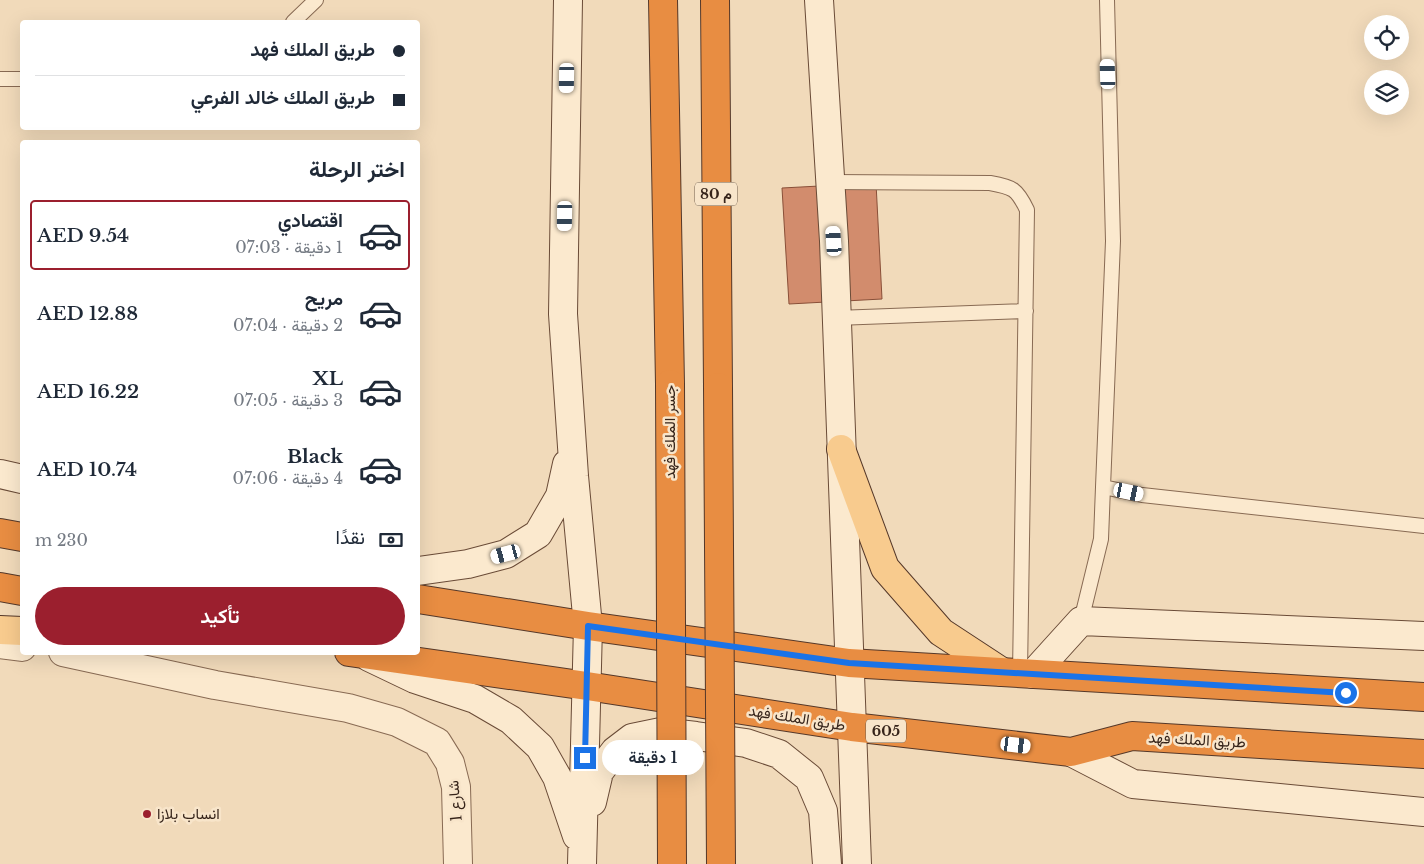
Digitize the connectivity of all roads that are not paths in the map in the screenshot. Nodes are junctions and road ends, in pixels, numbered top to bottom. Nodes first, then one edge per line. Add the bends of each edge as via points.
1 (316, 0) edge
2 (568, 0) edge
3 (663, 0) edge
4 (715, 0) edge
5 (819, 0) edge
6 (1107, 0) edge
7 (295, 20) edge
8 (0, 79) edge
9 (20, 79) edge
10 (830, 182) junction
11 (1026, 311) junction
12 (836, 318) junction
13 (572, 443) junction
14 (841, 450) junction
15 (0, 474) edge
16 (20, 479) edge
17 (1103, 487) junction
18 (1424, 526) edge
19 (0, 533) edge
20 (20, 537) edge
21 (420, 571) edge
22 (0, 587) edge
23 (20, 591) edge
24 (420, 599) edge
25 (1081, 621) junction
26 (588, 626) junction
27 (0, 630) edge
28 (20, 631) edge
29 (1424, 636) edge
30 (0, 644) edge
31 (20, 647) edge
32 (77, 655) edge
33 (359, 655) edge
34 (364, 655) edge
35 (849, 663) junction
36 (1018, 673) junction
37 (587, 686) junction
38 (1424, 697) edge
39 (852, 727) junction
40 (1071, 752) junction
41 (1424, 754) edge
42 (1424, 812) edge
43 (582, 857) edge
44 (458, 864) edge
45 (672, 864) edge
46 (722, 864) edge
47 (826, 864) edge
48 (857, 864) edge

1 - 7 lane
2 - 13 main road via 563,314
3 - 45 highway, جسر الملك فهد, bridge via 670,384
4 - 46 highway, م 80, bridge
5 - 10 main road
6 - 17 lane via 1113,241
8 - 9 lane
10 - 11 lane via 990,183 1010,187 1027,210
10 - 12 main road
11 - 12 lane
11 - 36 lane
12 - 14 main road
13 - 21 main road via 560,496 538,534 506,554 468,564
13 - 26 main road
14 - 35 main road
14 - 36 main road via 885,568 941,632
15 - 16 main road
17 - 18 lane via 1142,495
17 - 25 lane via 1101,539
19 - 20 highway
22 - 23 highway
24 - 26 highway
25 - 29 main road
25 - 36 main road
26 - 35 highway
26 - 37 main road
27 - 28 main road
30 - 31 main road
32 - 44 main road, شارع 1 via 348,708 397,722 437,742 450,763 456,787
33 - 43 main road via 474,699 511,720 540,747 557,777
34 - 37 highway, طريق الملك فهد / 605
35 - 36 highway
35 - 39 main road
36 - 38 highway
37 - 39 highway, طريق الملك فهد / 605
37 - 43 main road
39 - 40 highway, طريق الملك فهد / 605
39 - 48 main road
40 - 41 highway, طريق الملك فهد / 605 via 1132,736
40 - 42 main road via 1133,784
43 - 47 main road via 599,772 615,751 632,738 661,732 746,743 780,754 809,778 823,811

